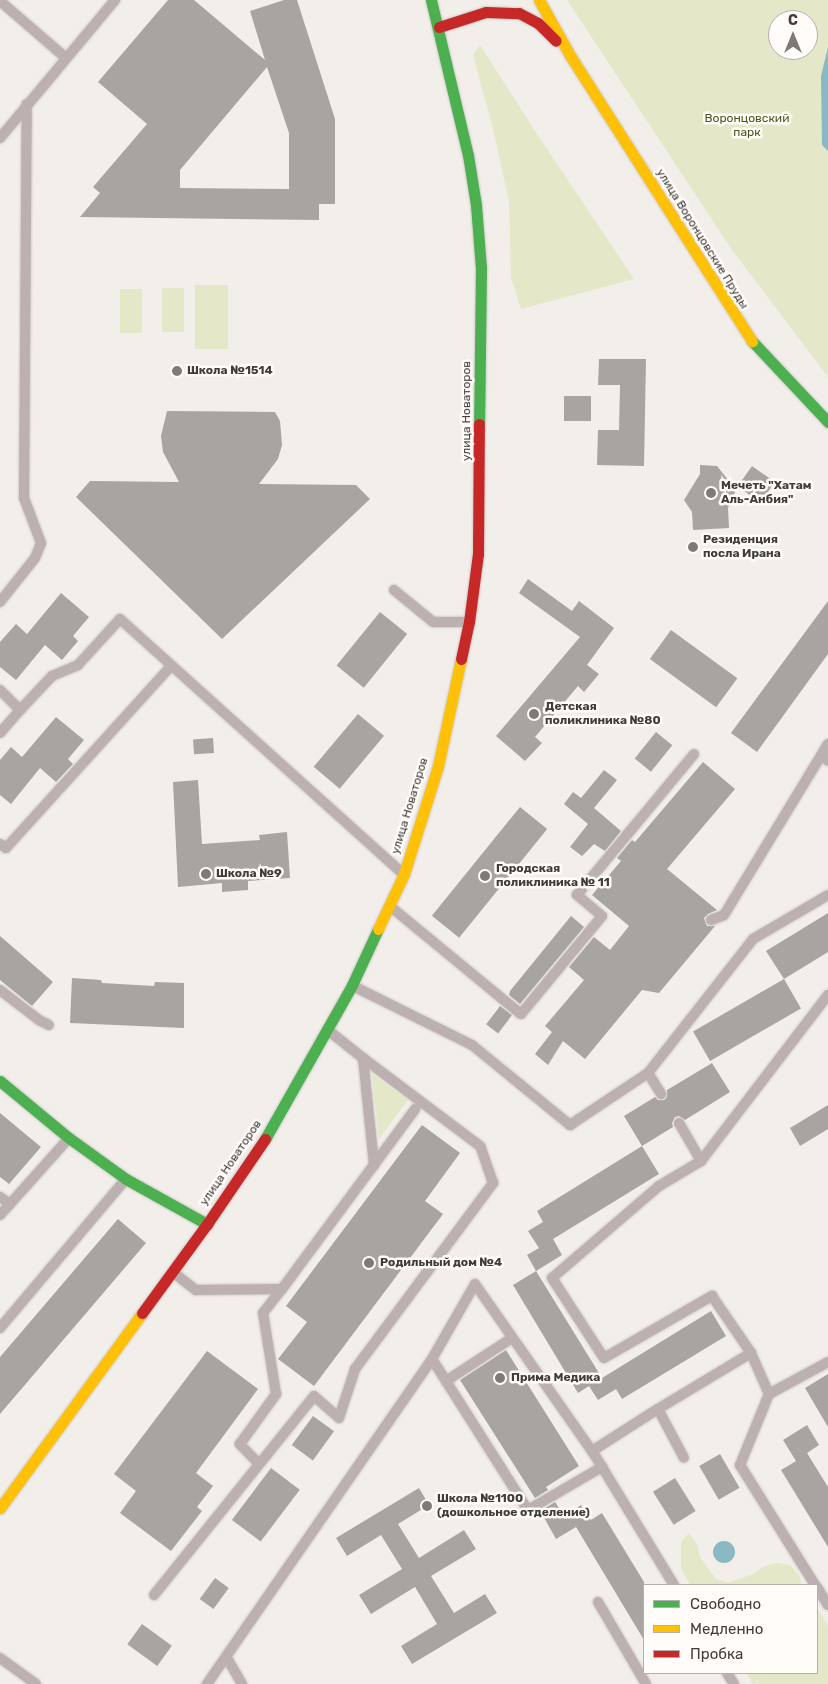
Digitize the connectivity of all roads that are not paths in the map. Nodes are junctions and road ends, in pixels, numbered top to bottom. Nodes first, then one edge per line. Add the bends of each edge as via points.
1 (115, 0) edge
2 (431, 0) edge
3 (539, 0) edge
4 (0, 1) edge
5 (439, 27) junction
6 (571, 57) junction
7 (66, 58) junction
8 (28, 104) junction
9 (0, 138) edge
10 (828, 422) edge
11 (394, 590) dead end
12 (0, 602) edge
13 (469, 622) junction
14 (171, 666) junction
15 (0, 690) edge
16 (20, 710) junction
17 (0, 733) edge
18 (826, 752) edge
19 (694, 754) dead end
20 (0, 844) edge
21 (404, 874) junction
22 (828, 896) edge
23 (390, 906) junction
24 (711, 920) dead end
25 (352, 985) junction
26 (0, 990) edge
27 (828, 995) edge
28 (49, 1025) dead end
29 (329, 1031) junction
30 (362, 1058) junction
31 (648, 1073) junction
32 (0, 1081) edge
33 (661, 1094) dead end
34 (415, 1109) dead end
35 (679, 1123) dead end
36 (68, 1137) junction
37 (701, 1161) junction
38 (374, 1165) junction
39 (126, 1179) junction
40 (0, 1197) edge
41 (10, 1204) junction
42 (0, 1215) edge
43 (207, 1224) junction
44 (173, 1272) junction
45 (282, 1288) junction
46 (0, 1328) edge
47 (512, 1338) junction
48 (751, 1353) junction
49 (432, 1359) junction
50 (828, 1362) edge
51 (446, 1381) junction
52 (769, 1394) junction
53 (658, 1409) junction
54 (592, 1451) junction
55 (684, 1458) dead end
56 (259, 1464) junction
57 (602, 1467) junction
58 (0, 1508) edge
59 (673, 1584) edge
60 (815, 1584) edge
61 (818, 1589) edge
62 (154, 1595) dead end
63 (598, 1602) dead end
64 (828, 1605) edge
65 (0, 1658) edge
66 (226, 1658) junction
67 (36, 1684) edge
68 (208, 1684) edge
69 (242, 1684) edge
70 (646, 1684) edge

1 - 7 lane
2 - 5 street, улица Новаторов
3 - 6 street, улица Воронцовские Пруды
4 - 7 lane
5 - 6 street, улица Воронцовские Пруды via 486,12 519,13 538,23
5 - 13 street, улица Новаторов via 476,205 480,268 480,495 478,554
6 - 10 street, улица Воронцовские Пруды via 748,337
7 - 8 lane
8 - 9 lane
8 - 12 lane via 24,498 41,543 35,558
11 - 13 lane via 433,622
13 - 21 street, улица Новаторов via 438,766
14 - 16 lane via 120,620 78,665 52,676
14 - 20 lane via 6,848
14 - 21 lane
15 - 16 lane
16 - 17 lane
18 - 24 lane via 724,915
19 - 23 lane via 577,895 602,916 521,1014
21 - 23 street, улица Новаторов
22 - 31 lane via 753,940
23 - 25 street, улица Новаторов
25 - 29 street, улица Новаторов
25 - 31 lane via 472,1045 570,1125
26 - 28 lane
27 - 37 lane
29 - 30 lane
29 - 43 street, улица Новаторов via 265,1138
30 - 38 lane
30 - 56 lane via 480,1146 493,1183 355,1369 339,1418 314,1396
31 - 33 lane
32 - 36 street
34 - 38 lane
35 - 37 lane
36 - 39 street
36 - 41 lane
37 - 48 lane via 659,1186 552,1278 604,1358 712,1296
38 - 45 lane
39 - 43 street
39 - 46 lane
40 - 41 lane
41 - 42 lane
43 - 44 street, улица Новаторов
44 - 45 lane via 196,1290
44 - 58 street, улица Новаторов
45 - 56 lane via 263,1313 276,1394 240,1444
47 - 49 lane via 475,1284
47 - 51 lane
47 - 54 lane
48 - 52 lane
48 - 53 lane
49 - 51 lane
49 - 66 lane
50 - 52 lane
51 - 57 lane via 528,1510
52 - 60 lane via 740,1465
53 - 54 lane
53 - 55 lane
54 - 57 lane
56 - 62 lane
57 - 59 lane
61 - 64 lane
63 - 70 lane
65 - 67 lane
66 - 68 lane
66 - 69 lane

